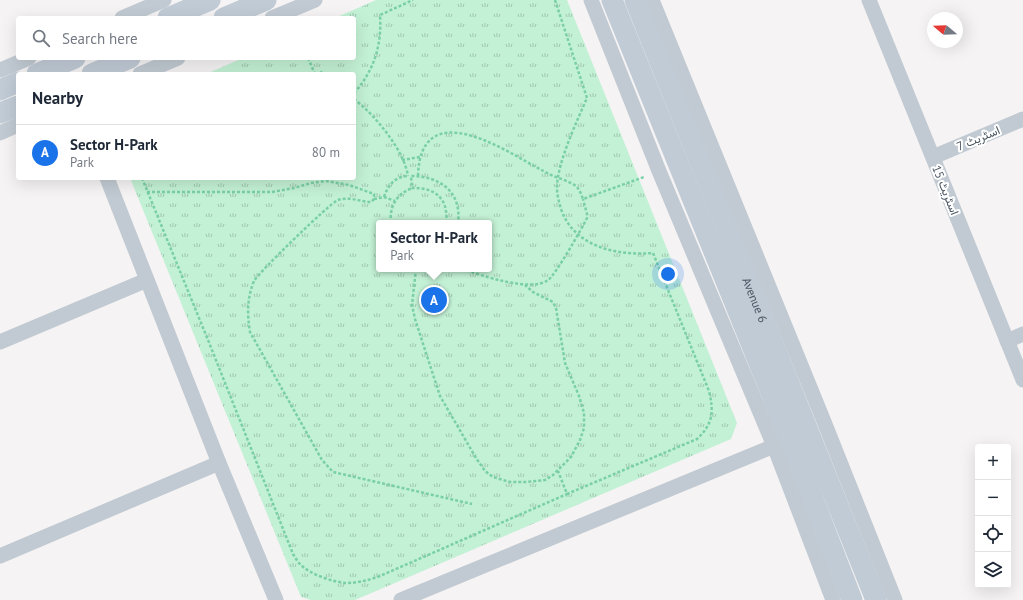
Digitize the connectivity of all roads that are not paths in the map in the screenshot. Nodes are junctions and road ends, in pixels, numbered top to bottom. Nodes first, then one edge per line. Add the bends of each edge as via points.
1 (164, 0) edge
2 (210, 0) edge
3 (266, 0) edge
4 (315, 0) edge
5 (591, 0) edge
6 (612, 0) edge
7 (635, 0) edge
8 (652, 0) edge
9 (870, 0) edge
10 (127, 16) edge
11 (173, 16) edge
12 (229, 16) edge
13 (277, 16) edge
14 (654, 26) junction
15 (620, 46) junction
16 (24, 60) edge
17 (70, 60) edge
18 (125, 60) edge
19 (173, 60) edge
20 (0, 70) edge
21 (42, 72) edge
22 (97, 72) edge
23 (145, 72) edge
24 (16, 83) edge
25 (0, 90) edge
26 (16, 107) edge
27 (0, 113) edge
28 (1023, 119) edge
29 (16, 126) edge
30 (0, 133) edge
31 (933, 157) junction
32 (108, 180) edge
33 (147, 280) junction
34 (1023, 334) edge
35 (1007, 341) junction
36 (0, 342) edge
37 (1023, 380) edge
38 (774, 446) junction
39 (219, 463) junction
40 (0, 556) edge
41 (276, 600) edge
42 (400, 600) edge
43 (833, 600) edge
44 (852, 600) edge
45 (876, 600) edge
46 (895, 600) edge

1 - 10 street
2 - 11 main road
3 - 12 main road
4 - 13 street
5 - 15 street
6 - 15 main road, Avenue 6
7 - 14 main road, Avenue 6
8 - 14 street
9 - 31 street, اسٹریٹ 15
14 - 45 main road, Avenue 6
14 - 46 street via 824,419
15 - 38 street via 659,171
15 - 44 main road, Avenue 6 via 789,437
16 - 20 street
17 - 21 main road
18 - 22 main road
19 - 23 street
24 - 25 main road
26 - 27 main road
28 - 31 street, اسٹریٹ 7
29 - 30 street
31 - 35 street, اسٹریٹ 15
32 - 33 street
33 - 36 street
33 - 39 street
34 - 35 street
35 - 37 street, اسٹریٹ 15
38 - 42 street
38 - 43 street
39 - 40 street
39 - 41 street

